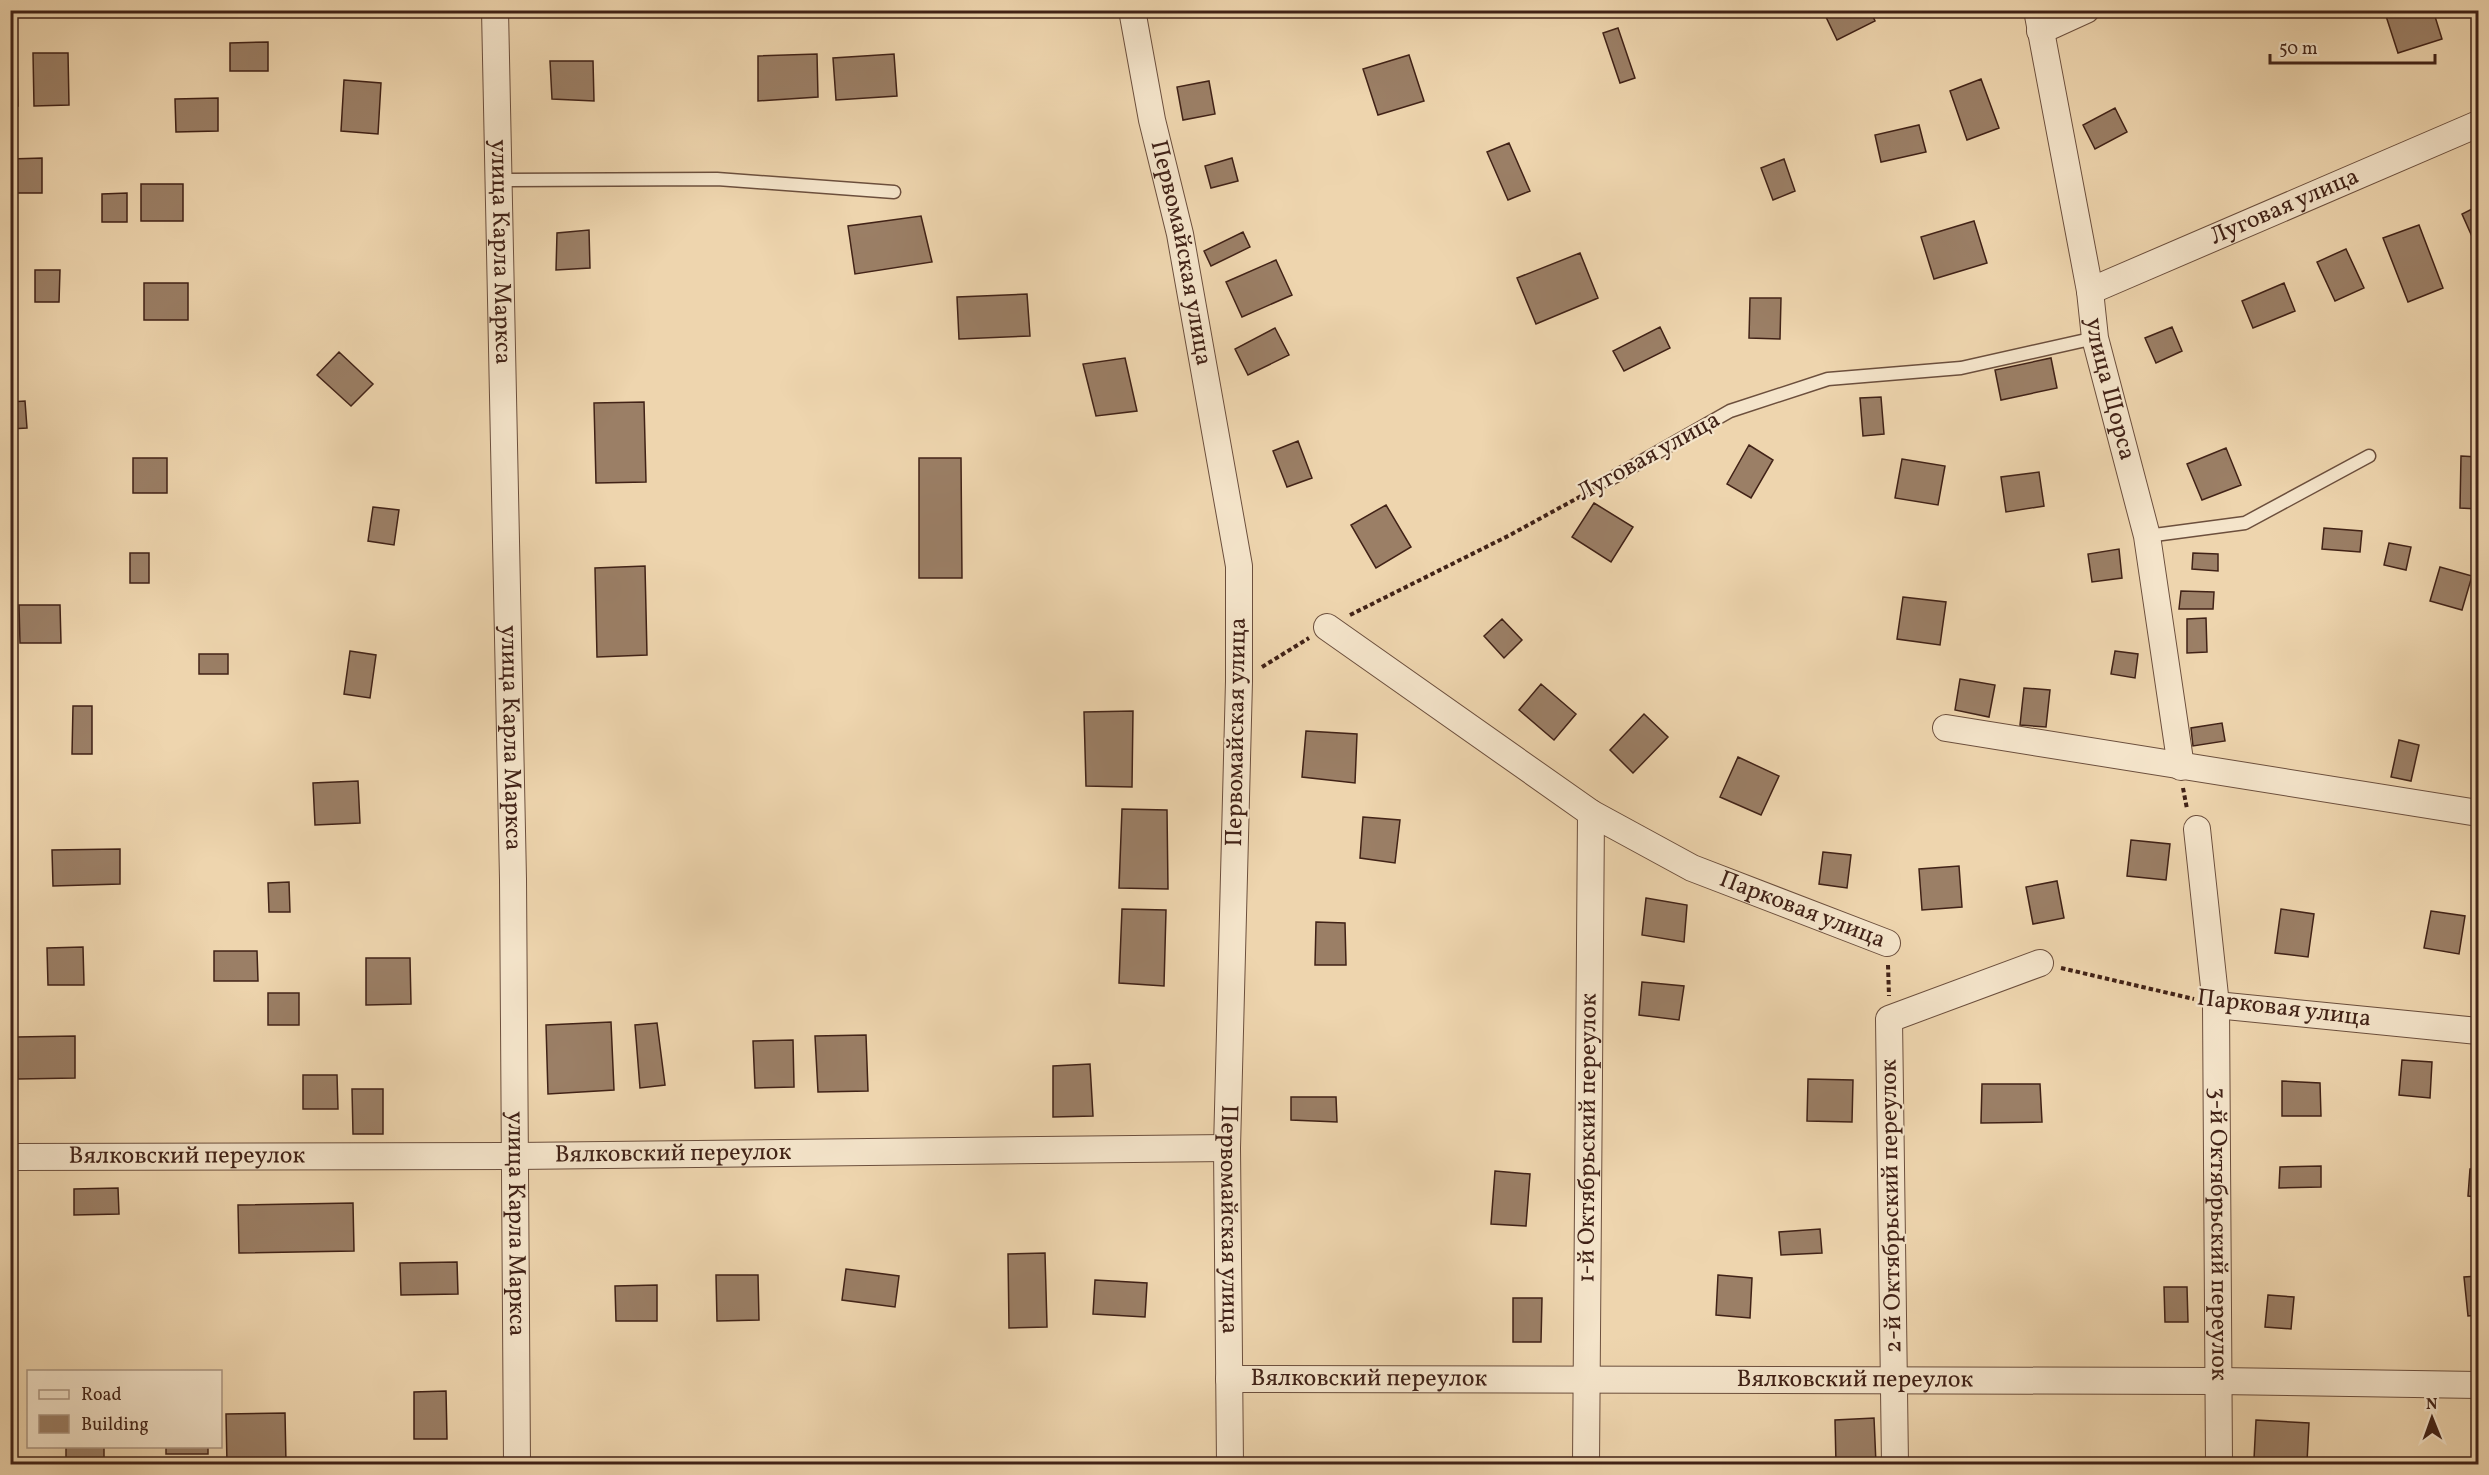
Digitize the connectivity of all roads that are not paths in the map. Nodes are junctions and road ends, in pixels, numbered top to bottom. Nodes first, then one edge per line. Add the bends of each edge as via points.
1 (495, 10) edge
2 (1132, 10) edge
3 (2086, 10) edge
4 (2038, 21) edge
5 (2478, 124) edge
6 (500, 180) junction
7 (894, 192) dead end
8 (2090, 291) junction
9 (2095, 338) junction
10 (2369, 456) dead end
11 (1607, 481) road end
12 (2147, 536) junction
13 (1327, 627) road end
14 (1946, 728) dead end
15 (2181, 767) junction
16 (1591, 813) junction
17 (2478, 813) edge
18 (2197, 829) road end
19 (1887, 943) road end
20 (2040, 963) road end
21 (2216, 1005) junction
22 (2478, 1031) edge
23 (1227, 1148) junction
24 (10, 1156) edge
25 (516, 1156) junction
26 (1229, 1379) junction
27 (1585, 1380) junction
28 (1894, 1380) junction
29 (2218, 1381) junction
30 (2478, 1385) edge
31 (517, 1464) edge
32 (1230, 1464) edge
33 (1586, 1464) edge
34 (1895, 1464) edge
35 (2219, 1464) edge

1 - 6 street, улица Карла Маркса
2 - 23 street, Первомайская улица via 1152,120 1180,234 1239,566
3 - 4 street
4 - 8 street, улица Щорса
5 - 8 street, Луговая улица
6 - 7 lane via 717,179
6 - 25 street, улица Карла Маркса
8 - 9 street, улица Щорса
9 - 11 lane, Луговая улица via 1961,368 1828,379 1730,411
9 - 12 street, улица Щорса
10 - 12 lane via 2245,523
12 - 15 street, улица Щорса
13 - 16 street, Парковая улица
14 - 15 street
15 - 17 street
16 - 19 street, Парковая улица via 1692,868
16 - 27 street, 1-й Октябрьский переулок
18 - 21 street, 3-й Октябрьский переулок
20 - 28 street, 2-й Октябрьский переулок via 1889,1019
21 - 22 street, Парковая улица
21 - 29 street, 3-й Октябрьский переулок
23 - 25 street, Вялковский переулок
23 - 26 street, Первомайская улица
24 - 25 street, Вялковский переулок
25 - 31 street, улица Карла Маркса
26 - 27 street, Вялковский переулок
26 - 32 street, Первомайская улица
27 - 28 street, Вялковский переулок
27 - 33 street, 1-й Октябрьский переулок
28 - 29 street, Вялковский переулок
28 - 34 street, 2-й Октябрьский переулок
29 - 30 street, Вялковский переулок
29 - 35 street, 3-й Октябрьский переулок

